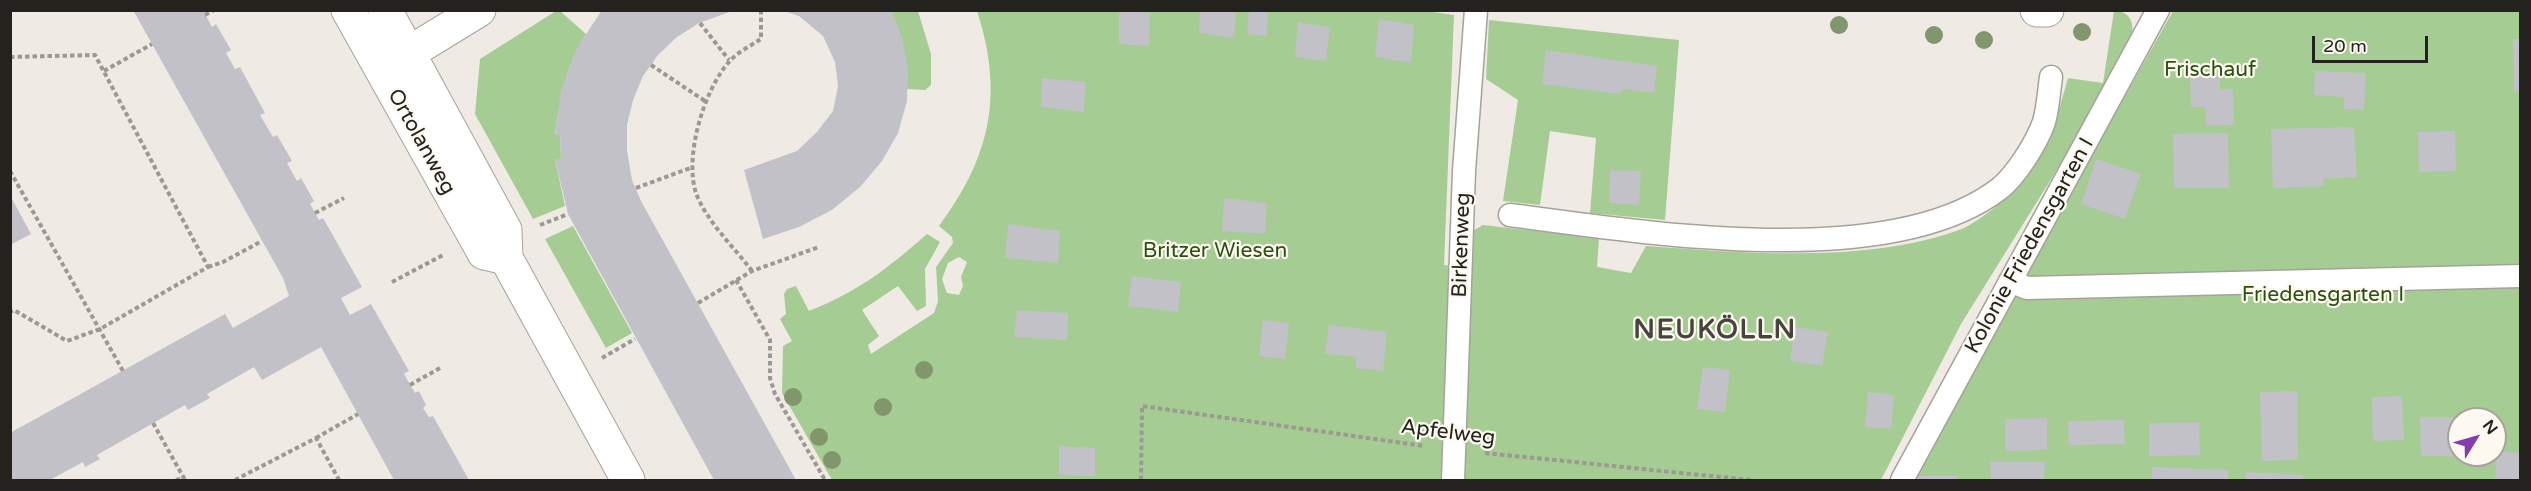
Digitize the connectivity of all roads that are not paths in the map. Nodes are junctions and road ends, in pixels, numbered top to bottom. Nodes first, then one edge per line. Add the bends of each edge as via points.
1 (348, 10) edge
2 (384, 10) edge
3 (479, 10) edge
4 (1476, 10) edge
5 (2037, 10) edge
6 (2047, 10) edge
7 (2158, 10) edge
8 (408, 54) junction
9 (381, 70) junction
10 (2051, 77) dead end
11 (1510, 215) dead end
12 (506, 258) junction
13 (2520, 276) edge
14 (2010, 281) junction
15 (628, 480) edge
16 (1453, 480) edge
17 (1902, 480) edge

1 - 9 street, Ortolanweg
2 - 8 street, Ortolanweg
3 - 8 street
4 - 16 lane, Birkenweg via 1464,171
5 - 6 street
7 - 14 lane, Kolonie Friedensgarten I
8 - 9 street
8 - 12 street, Ortolanweg via 505,230
9 - 12 street, Ortolanweg via 484,253
10 - 11 lane via 2044,122 2027,156 2000,189 1958,213 1907,229 1749,240 1670,235
12 - 15 street, Ortolanweg
13 - 14 lane via 2027,288
14 - 17 lane, Kolonie Friedensgarten I

